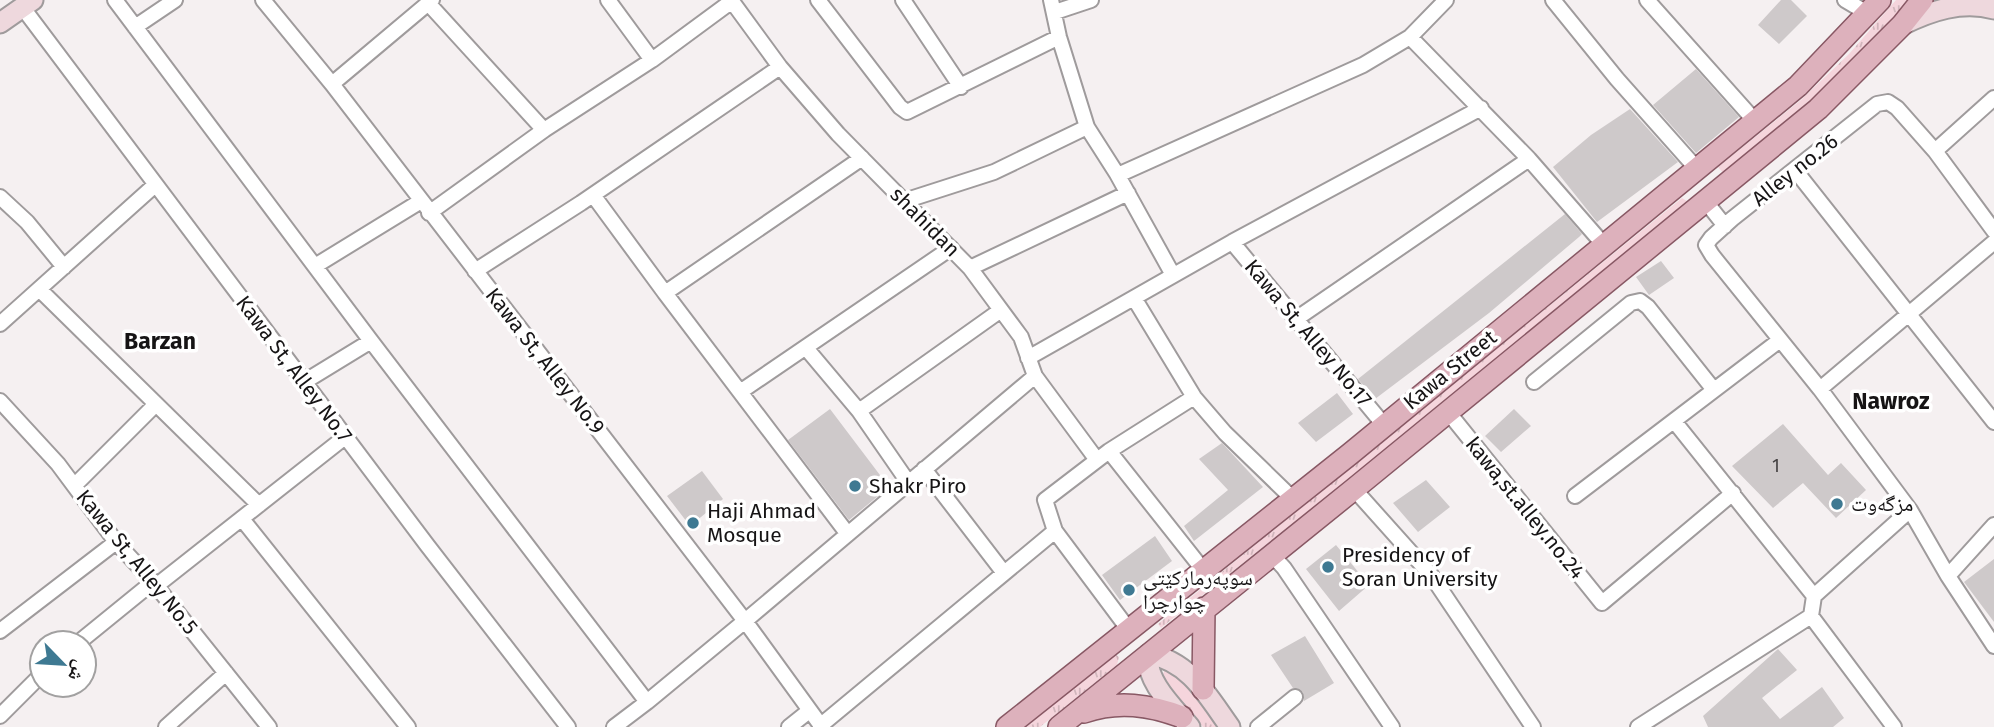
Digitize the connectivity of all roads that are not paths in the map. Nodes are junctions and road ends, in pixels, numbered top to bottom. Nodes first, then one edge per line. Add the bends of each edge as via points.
1 (115, 0) edge
2 (175, 0) edge
3 (608, 0) edge
4 (818, 0) edge
5 (903, 0) edge
6 (1091, 0) edge
7 (1446, 0) edge
8 (1553, 0) edge
9 (1647, 0) edge
10 (1845, 0) edge
11 (1922, 0) edge
12 (430, 1) edge
13 (731, 1) edge
14 (268, 2) edge
15 (28, 4) edge
16 (1987, 5) edge
17 (1053, 6) edge
18 (1874, 7) edge
19 (0, 23) edge
20 (1902, 25) junction
21 (135, 27) junction
22 (1059, 37) junction
23 (1410, 37) junction
24 (652, 60) junction
25 (780, 67) junction
26 (332, 84) junction
27 (961, 87) junction
28 (1994, 98) edge
29 (1481, 108) junction
30 (1755, 121) junction
31 (1087, 127) junction
32 (544, 130) junction
33 (1935, 151) junction
34 (862, 158) junction
35 (1529, 159) junction
36 (1796, 170) junction
37 (1692, 173) junction
38 (1118, 175) junction
39 (155, 185) junction
40 (1128, 193) junction
41 (593, 195) junction
42 (0, 197) edge
43 (904, 201) junction
44 (1706, 201) junction
45 (425, 207) junction
46 (1725, 226) junction
47 (1994, 231) edge
48 (1232, 242) junction
49 (1994, 242) edge
50 (1604, 244) junction
51 (951, 248) junction
52 (315, 266) junction
53 (64, 267) junction
54 (970, 268) junction
55 (475, 271) junction
56 (1173, 275) junction
57 (39, 289) junction
58 (665, 293) junction
59 (1134, 298) junction
60 (1001, 310) junction
61 (1908, 313) junction
62 (1296, 319) junction
63 (0, 324) edge
64 (1780, 340) junction
65 (371, 341) junction
66 (806, 348) junction
67 (1028, 358) junction
68 (1035, 376) junction
69 (304, 382) junction
70 (1534, 382) dead end
71 (1820, 389) junction
72 (1714, 390) junction
73 (740, 393) junction
74 (1194, 397) junction
75 (0, 401) edge
76 (156, 404) junction
77 (859, 411) junction
78 (1448, 412) junction
79 (1674, 421) junction
80 (1994, 422) edge
81 (1384, 425) junction
82 (345, 437) junction
83 (1103, 455) junction
84 (923, 469) junction
85 (908, 482) junction
86 (75, 485) junction
87 (1354, 489) junction
88 (1733, 493) junction
89 (1575, 496) dead end
90 (1293, 499) junction
91 (259, 505) junction
92 (1910, 510) junction
93 (242, 519) junction
94 (1994, 525) edge
95 (1055, 531) junction
96 (847, 533) junction
97 (116, 542) junction
98 (1272, 555) junction
99 (1204, 571) junction
100 (1004, 573) junction
101 (1948, 576) junction
102 (155, 584) junction
103 (1814, 596) junction
104 (1204, 608) junction
105 (1811, 616) junction
106 (745, 621) junction
107 (1, 629) edge
108 (96, 629) edge
109 (1129, 630) junction
110 (1994, 646) edge
111 (1149, 654) junction
112 (226, 673) junction
113 (28, 688) edge
114 (1203, 689) junction
115 (1295, 697) dead end
116 (648, 702) junction
117 (809, 711) junction
118 (0, 716) edge
119 (1658, 721) edge
120 (1066, 722) edge
121 (1186, 722) edge
122 (565, 726) edge
123 (821, 726) edge
124 (166, 727) edge
125 (269, 727) edge
126 (408, 727) edge
127 (614, 727) edge
128 (789, 727) edge
129 (1007, 727) edge
130 (1230, 727) edge
131 (1258, 727) edge
132 (1392, 727) edge
133 (1533, 727) edge
134 (1638, 727) edge
135 (1894, 727) edge

1 - 21 street
2 - 21 street
3 - 24 street
4 - 27 street via 907,112
5 - 27 street
6 - 17 street
7 - 23 street
8 - 37 street
9 - 30 street
10 - 18 street
11 - 20 main road, Kawa Street
12 - 26 street
12 - 32 street
13 - 24 street
13 - 25 street, shahidan
14 - 26 street, Kawa St, Alley No.9
15 - 19 main road
15 - 39 street, Kawa St, Alley No.7
16 - 20 main road via 1946,6
17 - 22 street
18 - 30 main road, Kawa Street via 1798,86
20 - 44 main road, Kawa Street via 1818,109
21 - 52 street
22 - 27 street
22 - 31 street
23 - 29 street
23 - 38 street via 1352,70
24 - 32 street
25 - 34 street, shahidan
25 - 41 street
26 - 45 street, Kawa St, Alley No.9
28 - 33 street
29 - 35 street
29 - 48 street
30 - 37 main road, Kawa Street
31 - 38 street
31 - 43 street via 993,172
32 - 45 street
33 - 36 street, Alley no.26 via 1888,102 1877,104
33 - 47 street
34 - 43 street, shahidan
34 - 58 street
35 - 50 street
35 - 62 street
36 - 46 street, Alley no.26
36 - 61 street
37 - 44 main road
37 - 50 main road, Kawa Street
38 - 40 street
39 - 53 street
39 - 69 street, Kawa St, Alley No.7
40 - 54 street
40 - 56 street
41 - 55 street
41 - 58 street
42 - 53 street
43 - 51 street, shahidan
44 - 46 street
44 - 78 main road, Kawa Street
45 - 52 street
45 - 55 street, Kawa St, Alley No.9
46 - 64 street, Alley no.26 via 1706,245
48 - 56 street
48 - 62 street, Kawa St, Alley No.17
49 - 61 street
50 - 81 main road, Kawa Street
51 - 54 street, shahidan
51 - 66 street
52 - 65 street
53 - 57 street
54 - 60 street, shahidan
55 - 106 street, Kawa St, Alley No.9
56 - 59 street
57 - 63 street
57 - 76 street
58 - 73 street
59 - 67 street
59 - 74 street
60 - 67 street, shahidan via 1021,337
60 - 77 street
61 - 71 street
61 - 80 street
62 - 81 street, Kawa St, Alley No.17
64 - 71 street
64 - 72 street
65 - 69 street
65 - 116 street
66 - 73 street
66 - 77 street
67 - 68 street, shahidan
68 - 83 street, shahidan
68 - 84 street
69 - 82 street, Kawa St, Alley No.7
70 - 72 street via 1631,303 1640,301
71 - 92 street
72 - 79 street
73 - 96 street
74 - 83 street
74 - 90 street
75 - 86 street, Kawa St, Alley No.5
76 - 86 street
76 - 91 street
77 - 85 street
78 - 87 main road, Kawa Street
78 - 88 street, kawa,st.alley.no.24 via 1602,603
79 - 88 street
79 - 89 street
81 - 90 main road, Kawa Street
82 - 91 street
82 - 122 street, Kawa St, Alley No.7
83 - 95 street via 1045,500
83 - 99 street, shahidan
84 - 85 street
84 - 100 street
85 - 96 street
86 - 97 street, Kawa St, Alley No.5
87 - 98 main road, Kawa Street
87 - 133 street via 1431,575
88 - 103 street
90 - 99 main road, Kawa Street
91 - 93 street
92 - 101 street
92 - 103 street
93 - 102 street
93 - 126 street
94 - 101 street
95 - 100 street
95 - 109 street
96 - 106 street
97 - 102 street, Kawa St, Alley No.5
97 - 107 street
98 - 104 main road, Kawa Street
98 - 132 street
99 - 109 main road, Kawa Street
100 - 123 street
101 - 110 street
102 - 108 street
102 - 112 street, Kawa St, Alley No.5
103 - 105 street
104 - 111 main road, Kawa Street
104 - 114 main road
105 - 119 street
105 - 135 street
106 - 116 street
106 - 117 street, Kawa St, Alley No.9
109 - 111 main road
109 - 129 main road, Kawa Street
111 - 114 main road via 1177,664
111 - 120 main road, Kawa Street
111 - 121 main road via 1151,678
112 - 124 street
112 - 125 street, Kawa St, Alley No.5
113 - 118 street
114 - 130 main road
115 - 131 street
116 - 127 street
117 - 123 street, Kawa St, Alley No.9
117 - 128 street
119 - 134 street
120 - 121 main road via 1104,706 1131,704 1157,708

